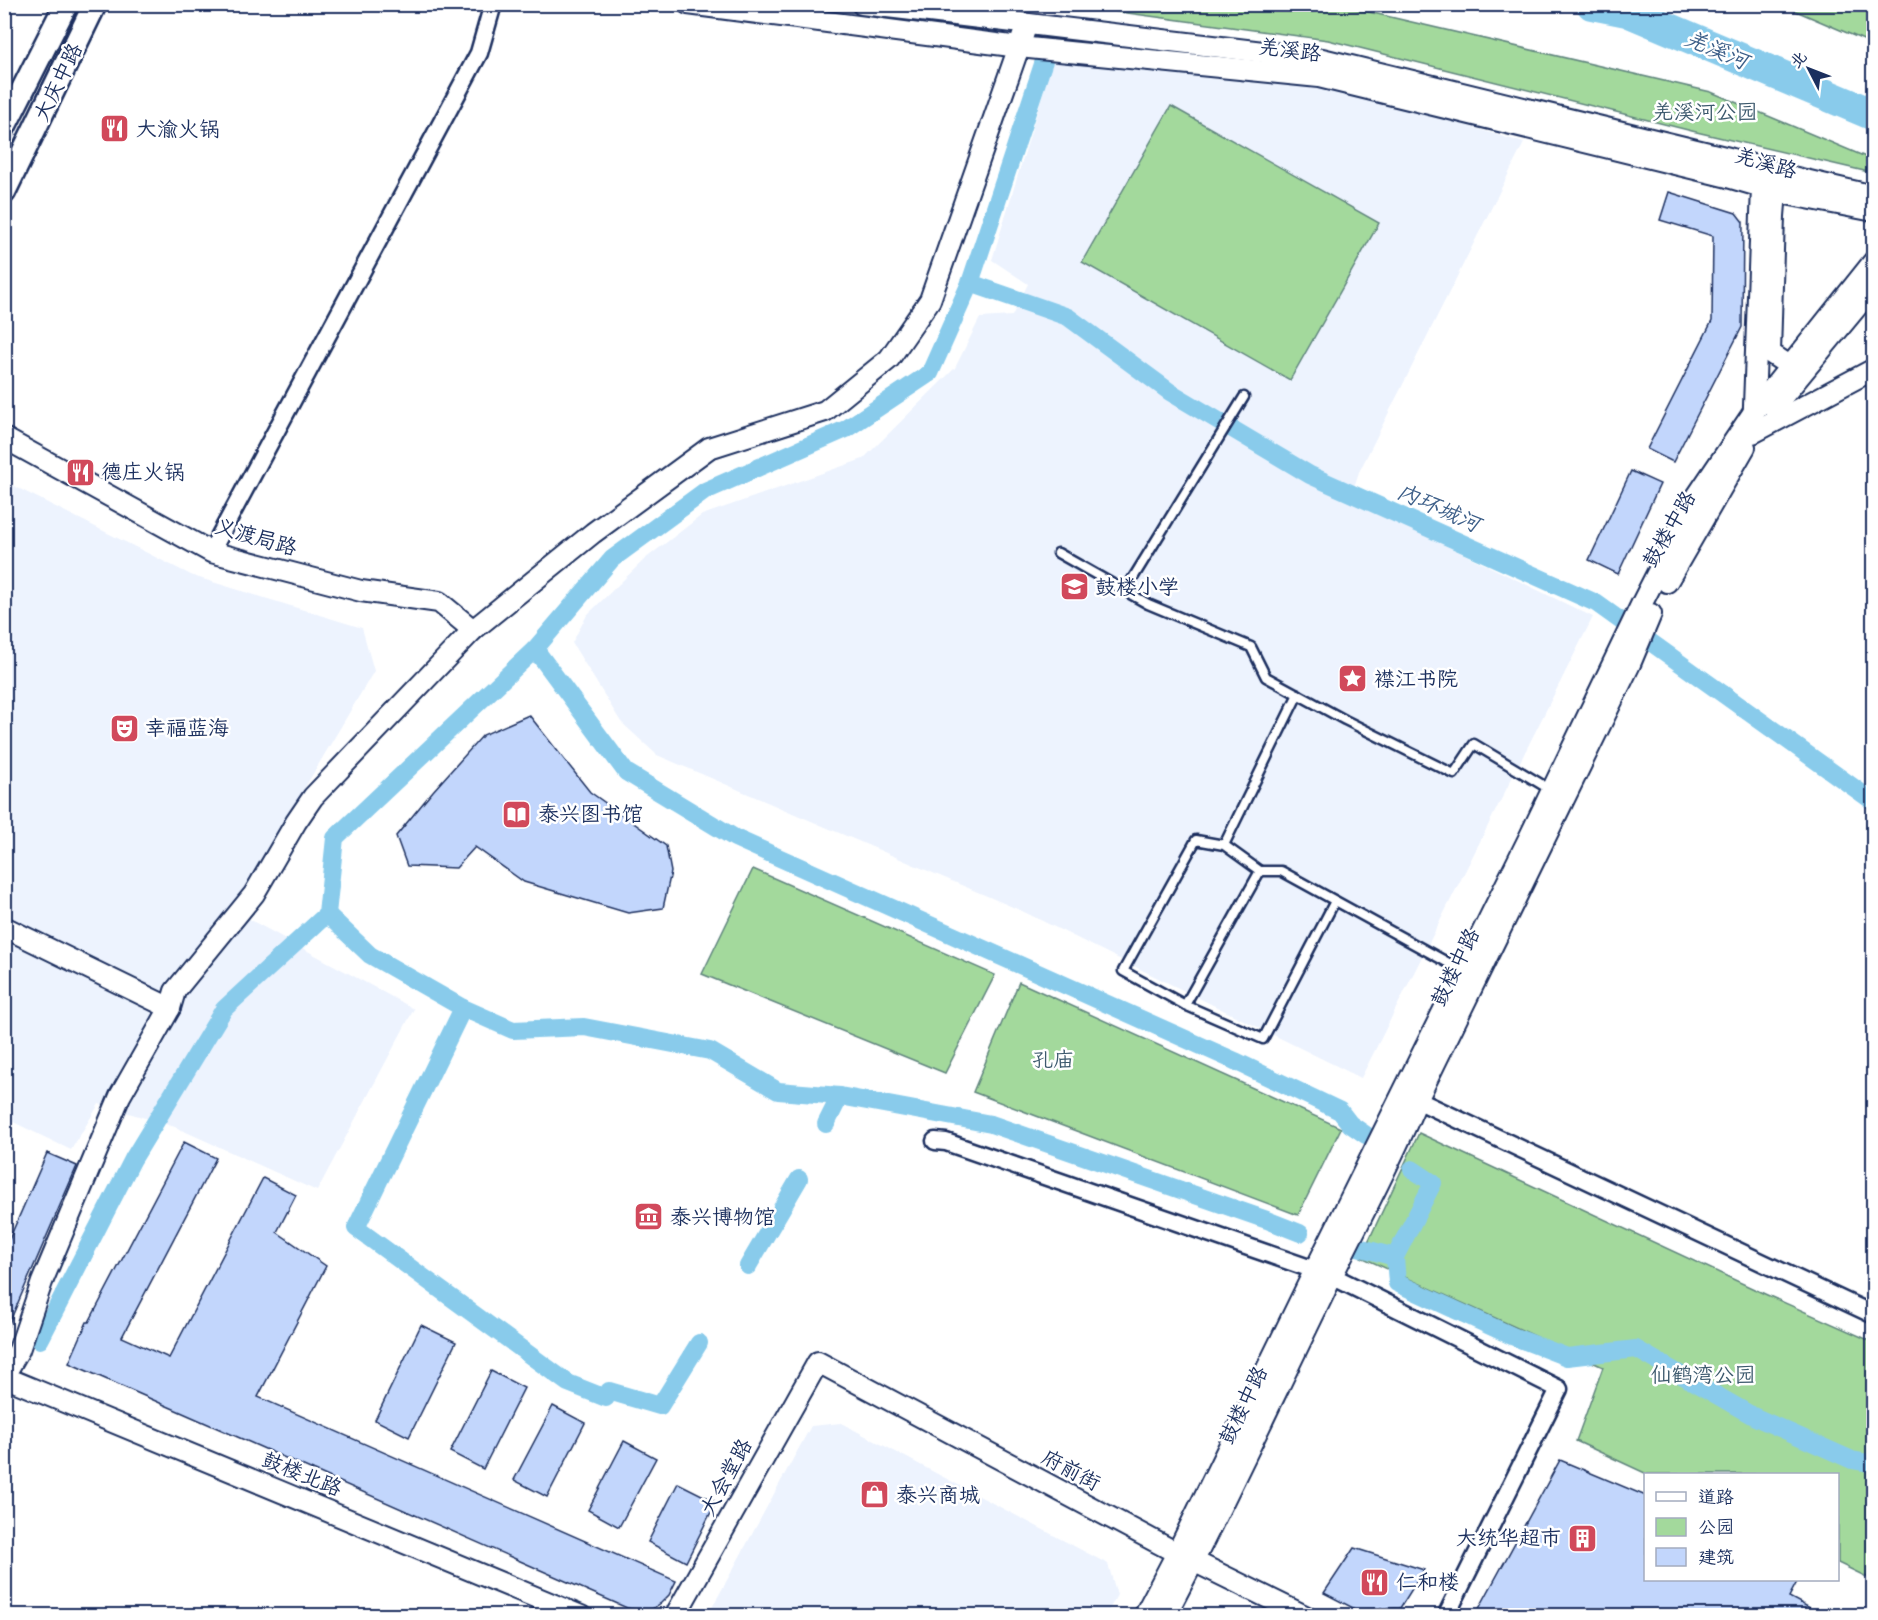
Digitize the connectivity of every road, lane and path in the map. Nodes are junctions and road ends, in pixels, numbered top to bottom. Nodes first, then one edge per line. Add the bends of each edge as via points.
1 (66, 4) edge
2 (95, 4) edge
3 (493, 4) edge
4 (688, 4) edge
5 (862, 4) edge
6 (1027, 24) junction
7 (1019, 47) junction
8 (4, 127) edge
9 (1769, 180) junction
10 (4, 192) edge
11 (1874, 196) edge
12 (1874, 211) edge
13 (1874, 261) edge
14 (1874, 286) edge
15 (1809, 352) junction
16 (1874, 356) edge
17 (1874, 369) edge
18 (1795, 370) junction
19 (1244, 397) dead end
20 (1753, 423) junction
21 (4, 438) edge
22 (211, 552) junction
23 (1058, 553) dead end
24 (1125, 591) junction
25 (473, 630) junction
26 (1298, 694) junction
27 (1558, 795) junction
28 (1224, 845) junction
29 (1260, 871) junction
30 (1335, 901) junction
31 (4, 927) edge
32 (1470, 974) junction
33 (1185, 1005) junction
34 (170, 1008) junction
35 (1417, 1100) junction
36 (935, 1141) dead end
37 (1323, 1273) junction
38 (1874, 1315) edge
39 (818, 1362) joint
40 (4, 1377) edge
41 (1185, 1558) junction
42 (580, 1616) edge
43 (675, 1616) edge
44 (1144, 1616) edge
45 (1165, 1616) edge
46 (1305, 1616) edge
47 (1446, 1616) edge

1 - 8 main road, 大庆中路
2 - 10 main road, 大庆中路
3 - 22 street via 479,53
4 - 7 street, 羌溪路
5 - 6 street, 羌溪路
6 - 7 street
6 - 9 street, 羌溪路 via 1322,59 1729,158
7 - 9 street, 羌溪路 via 1319,77 1724,176
7 - 25 street via 930,300 889,359 825,411 709,448 593,533
9 - 11 street, 羌溪路
9 - 12 street, 羌溪路
9 - 18 street via 1774,216 1770,353
9 - 20 street
13 - 15 street
14 - 15 street
15 - 18 street
16 - 18 street via 1812,390
17 - 20 street
18 - 20 street, 鼓楼中路
19 - 24 lane
20 - 27 street, 鼓楼中路 via 1695,500
21 - 22 street, 义渡局路
22 - 25 street, 义渡局路 via 361,591 439,602
23 - 24 lane
24 - 26 lane via 1251,647 1266,677
25 - 34 street via 314,797 254,894 175,991
26 - 27 lane via 1454,774 1474,744
26 - 28 lane
27 - 32 street, 鼓楼中路
28 - 29 lane
28 - 33 lane via 1196,840 1123,971
29 - 30 lane via 1281,872
29 - 33 lane
30 - 32 lane
30 - 33 lane via 1263,1039
31 - 34 street
32 - 35 street, 鼓楼中路
32 - 37 street
34 - 40 street via 120,1096 42,1282 19,1350
35 - 37 street, 鼓楼中路 via 1404,1132
35 - 38 street
36 - 37 street
37 - 41 street, 鼓楼中路
37 - 47 street via 1559,1389
39 - 41 street, 府前街
39 - 43 street, 大会堂路
40 - 42 street, 鼓楼北路
41 - 44 street
41 - 45 street, 鼓楼中路
41 - 46 street, 府前街

